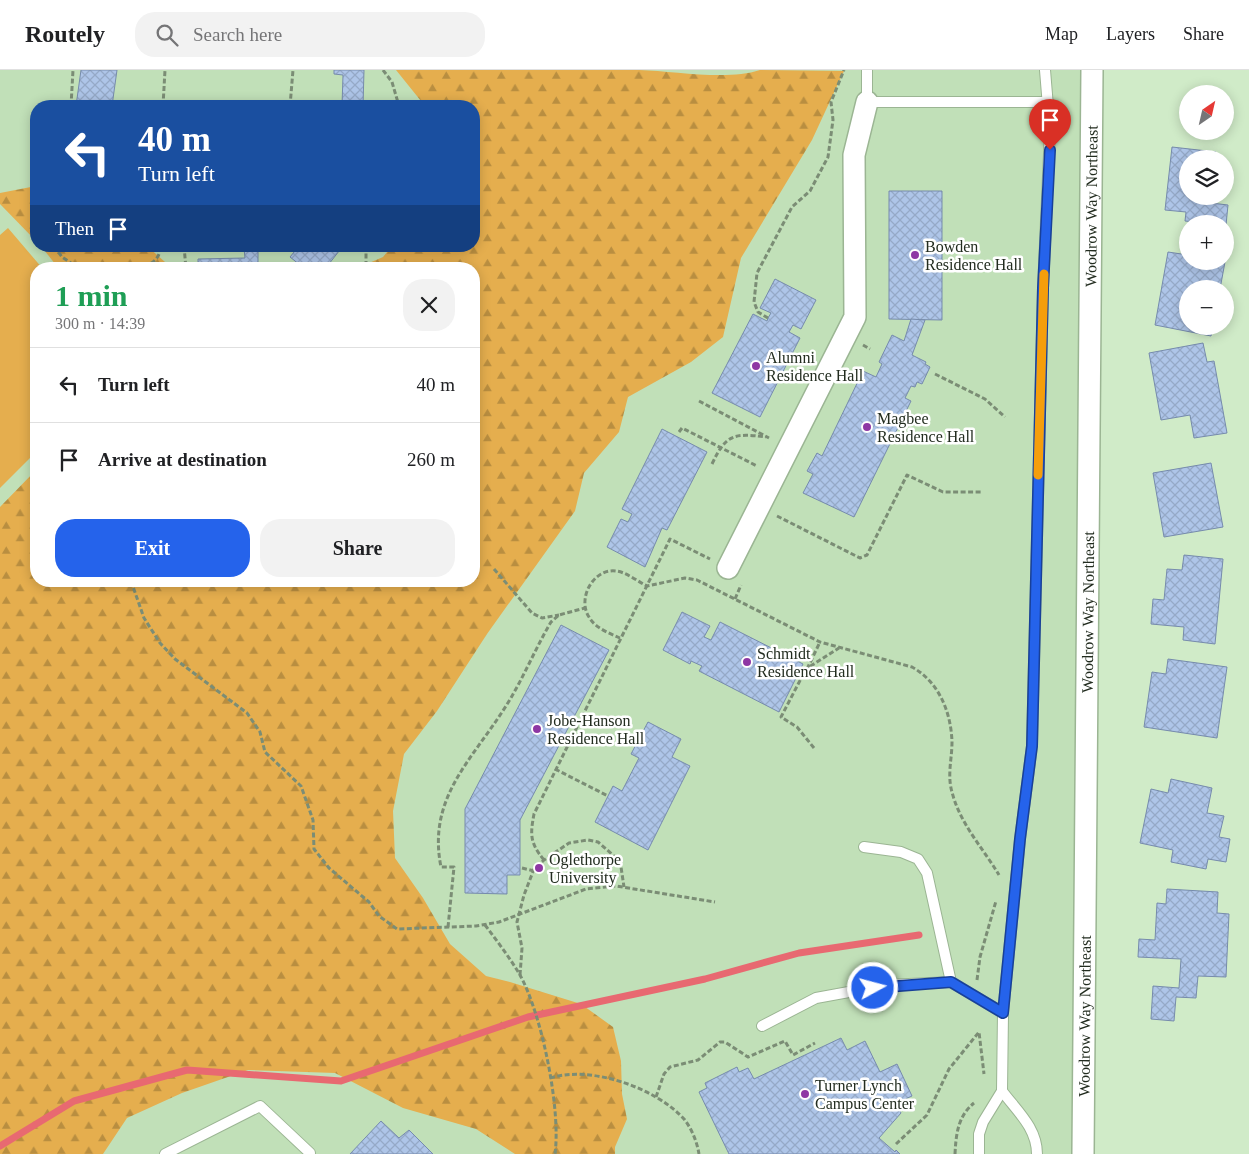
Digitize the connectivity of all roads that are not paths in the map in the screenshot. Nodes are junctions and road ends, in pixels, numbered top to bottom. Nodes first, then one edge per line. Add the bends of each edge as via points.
1 (867, 70) edge
2 (1045, 70) edge
3 (1092, 70) edge
4 (867, 102) junction
5 (1048, 102) junction
6 (728, 568) road end
7 (864, 847) dead end
8 (951, 982) junction
9 (1003, 1013) junction
10 (762, 1026) dead end
11 (1002, 1091) junction
12 (310, 1153) edge
13 (165, 1154) edge
14 (979, 1154) edge
15 (1037, 1154) edge
16 (1083, 1154) edge

1 - 4 lane
2 - 5 lane
3 - 16 street, Woodrow Way Northeast
4 - 5 lane
4 - 6 street via 854,155 855,317
5 - 9 lane via 1050,131 1032,746
7 - 8 lane via 901,852 918,859 927,873
8 - 9 lane
8 - 10 lane via 887,985 816,998
9 - 11 lane
11 - 14 lane via 981,1128
11 - 15 lane via 1037,1140
12 - 13 lane via 260,1106

